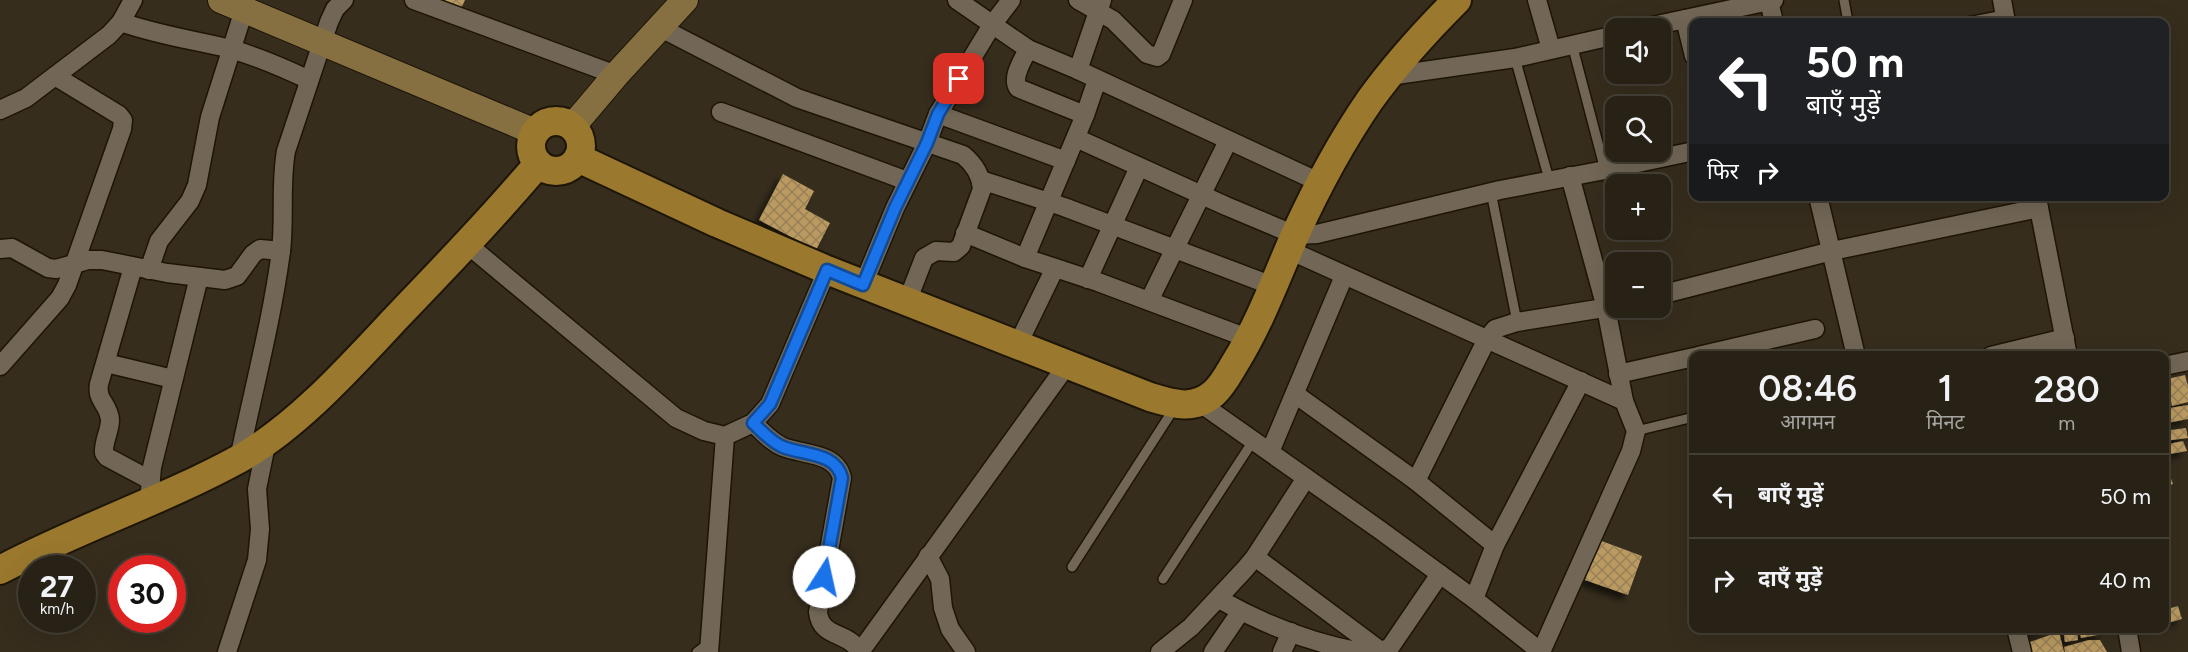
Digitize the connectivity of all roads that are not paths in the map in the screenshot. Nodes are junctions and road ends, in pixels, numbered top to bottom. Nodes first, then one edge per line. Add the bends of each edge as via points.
1 (133, 0) edge
2 (345, 0) edge
3 (414, 0) edge
4 (685, 0) edge
5 (957, 0) edge
6 (1011, 0) edge
7 (1078, 0) edge
8 (1183, 0) edge
9 (1455, 0) edge
10 (1537, 0) edge
11 (1844, 0) edge
12 (1772, 1) edge
13 (233, 5) edge
14 (1100, 6) edge
15 (2004, 12) edge
16 (1689, 18) edge
17 (1690, 18) edge
18 (1774, 18) edge
19 (1847, 18) edge
20 (1982, 18) edge
21 (1685, 19) junction
22 (121, 22) junction
23 (1671, 22) edge
24 (992, 25) junction
25 (659, 27) junction
26 (1689, 35) edge
27 (1605, 37) edge
28 (322, 44) junction
29 (1572, 44) junction
30 (1028, 49) junction
31 (1551, 49) junction
32 (231, 50) junction
33 (1515, 57) junction
34 (1078, 70) junction
35 (616, 75) junction
36 (55, 76) junction
37 (1389, 76) junction
38 (309, 80) junction
39 (1097, 80) junction
40 (0, 110) edge
41 (722, 112) dead end
42 (938, 114) junction
43 (1086, 115) junction
44 (572, 127) junction
45 (535, 132) junction
46 (1076, 138) junction
47 (1228, 141) junction
48 (927, 143) junction
49 (1689, 152) edge
50 (578, 158) junction
51 (1066, 161) junction
52 (538, 164) junction
53 (1139, 167) junction
54 (1605, 170) junction
55 (1570, 176) junction
56 (981, 180) junction
57 (1549, 180) junction
58 (907, 181) junction
59 (1321, 183) junction
60 (1491, 192) junction
61 (1200, 193) junction
62 (1819, 201) edge
63 (1049, 202) junction
64 (2038, 202) edge
65 (1112, 225) junction
66 (965, 233) junction
67 (1292, 243) junction
68 (467, 244) junction
69 (0, 249) edge
70 (1173, 249) junction
71 (281, 251) junction
72 (1832, 251) junction
73 (1025, 258) junction
74 (74, 263) junction
75 (141, 268) junction
76 (1054, 268) junction
77 (827, 270) junction
78 (1344, 276) junction
79 (199, 277) junction
80 (1088, 279) junction
81 (863, 285) junction
82 (1273, 286) junction
83 (1605, 288) edge
84 (1671, 292) edge
85 (1149, 301) junction
86 (907, 302) junction
87 (1605, 308) edge
88 (1612, 318) edge
89 (1516, 322) junction
90 (1815, 329) dead end
91 (1250, 339) junction
92 (1487, 339) junction
93 (1018, 344) junction
94 (2066, 347) edge
95 (1720, 351) edge
96 (1855, 351) edge
97 (2033, 351) edge
98 (1689, 358) edge
99 (2188, 361) edge
100 (106, 363) junction
101 (1067, 365) junction
102 (2169, 365) edge
103 (0, 366) edge
104 (1618, 374) junction
105 (174, 379) junction
106 (1581, 381) junction
107 (1295, 394) junction
108 (1624, 401) junction
109 (1188, 404) junction
110 (1689, 418) edge
111 (753, 423) junction
112 (1636, 432) junction
113 (725, 436) junction
114 (267, 440) junction
115 (1254, 441) junction
116 (1270, 452) junction
117 (239, 459) junction
118 (1306, 478) junction
119 (1416, 481) junction
120 (150, 490) junction
121 (1495, 545) junction
122 (928, 556) junction
123 (1255, 557) junction
124 (1072, 567) dead end
125 (0, 570) edge
126 (1440, 574) junction
127 (1163, 579) dead end
128 (1219, 599) junction
129 (1474, 599) junction
130 (1241, 611) junction
131 (1291, 632) junction
132 (2017, 633) edge
133 (2128, 633) edge
134 (705, 649) edge
135 (1166, 651) edge
136 (227, 652) edge
137 (860, 652) edge
138 (966, 652) edge
139 (1213, 652) edge
140 (1281, 652) edge
141 (1361, 652) edge
142 (1383, 652) edge
143 (1541, 652) edge
144 (2022, 652) edge
145 (2131, 652) edge

1 - 22 street
2 - 28 street via 335,9
3 - 35 street
4 - 25 street
5 - 24 street
6 - 24 street
7 - 14 street
8 - 14 street via 1161,54 1156,57 1147,54
9 - 37 main road
10 - 31 street
11 - 19 lane
12 - 17 street
12 - 18 street
13 - 28 street
13 - 32 street
14 - 34 street
15 - 20 lane
16 - 21 street
21 - 23 street
21 - 26 street
22 - 32 street
22 - 36 street
24 - 30 street
24 - 42 street
25 - 35 street
25 - 48 street via 797,98
27 - 29 street
28 - 38 street
28 - 45 street
29 - 31 street
29 - 54 lane
30 - 34 street
30 - 43 street via 1015,77 1018,88
31 - 33 street
32 - 38 street via 276,64
32 - 75 street via 210,117 197,185 190,201
33 - 37 street
33 - 57 lane
34 - 39 street
35 - 44 street
36 - 40 street via 15,105
36 - 74 street via 123,120
37 - 59 main road via 1347,136
38 - 71 street via 283,168
39 - 43 street
39 - 47 street
41 - 58 street
42 - 48 street
42 - 51 street
43 - 46 street
44 - 45 main road via 548,122
44 - 50 main road via 582,147
45 - 52 main road via 531,152
46 - 51 street
46 - 53 street
47 - 59 street
47 - 61 street
48 - 56 street via 963,155 972,162
48 - 58 street
49 - 54 street
50 - 52 main road via 560,171
50 - 77 main road
51 - 63 street
52 - 68 main road
53 - 61 street
53 - 65 street
54 - 55 street
55 - 57 street
55 - 83 street
56 - 63 street
56 - 66 street via 982,189
57 - 60 street
58 - 81 street
59 - 67 main road
60 - 67 street
60 - 89 lane
61 - 67 street
61 - 70 street
62 - 72 street
63 - 65 street
63 - 73 street
64 - 72 street
64 - 94 street
65 - 70 street
65 - 80 street
66 - 73 street
66 - 86 street via 961,246 954,252 936,251 924,258
67 - 78 street
67 - 82 main road
68 - 113 street via 676,418 704,432
68 - 114 main road via 348,369
69 - 74 street via 12,248 48,268
70 - 82 street
70 - 85 street
71 - 79 street via 260,249 237,276 225,280
71 - 117 street
72 - 84 street
72 - 96 street
73 - 76 street
74 - 75 street via 102,260
74 - 103 street via 60,298
75 - 79 street
75 - 100 street
76 - 80 street
76 - 93 street
77 - 81 main road
77 - 111 street via 770,404
78 - 92 street
78 - 107 street
79 - 105 street
80 - 85 street
81 - 86 main road
82 - 91 main road
85 - 91 street
86 - 93 main road
87 - 89 street
88 - 104 street
89 - 92 street via 1495,329
90 - 95 street
91 - 109 main road via 1221,386
92 - 106 street
92 - 119 street
93 - 101 main road
94 - 97 street
98 - 104 street
99 - 102 street
100 - 105 street
100 - 120 street via 98,390 110,418 104,453
101 - 109 main road
101 - 122 street
104 - 108 street
105 - 120 street
106 - 108 street
106 - 121 street
107 - 116 street
107 - 119 street
108 - 112 street
109 - 115 street
109 - 124 lane
110 - 112 lane
111 - 113 street
111 - 137 street via 785,448 815,455 840,469 842,478 819,622 855,644
112 - 143 street
113 - 134 street
114 - 117 main road
114 - 136 street via 257,489 257,560
115 - 116 street
115 - 127 lane
116 - 118 street
117 - 120 main road
118 - 123 street
118 - 126 street
119 - 121 street
120 - 125 main road
121 - 129 street
122 - 137 street
122 - 138 street via 940,579 950,629
123 - 128 street
123 - 142 street
126 - 129 street
126 - 142 street
128 - 130 street
128 - 135 street
129 - 143 street
130 - 131 street
130 - 139 street
131 - 140 street
131 - 141 street
132 - 144 street
133 - 145 street

